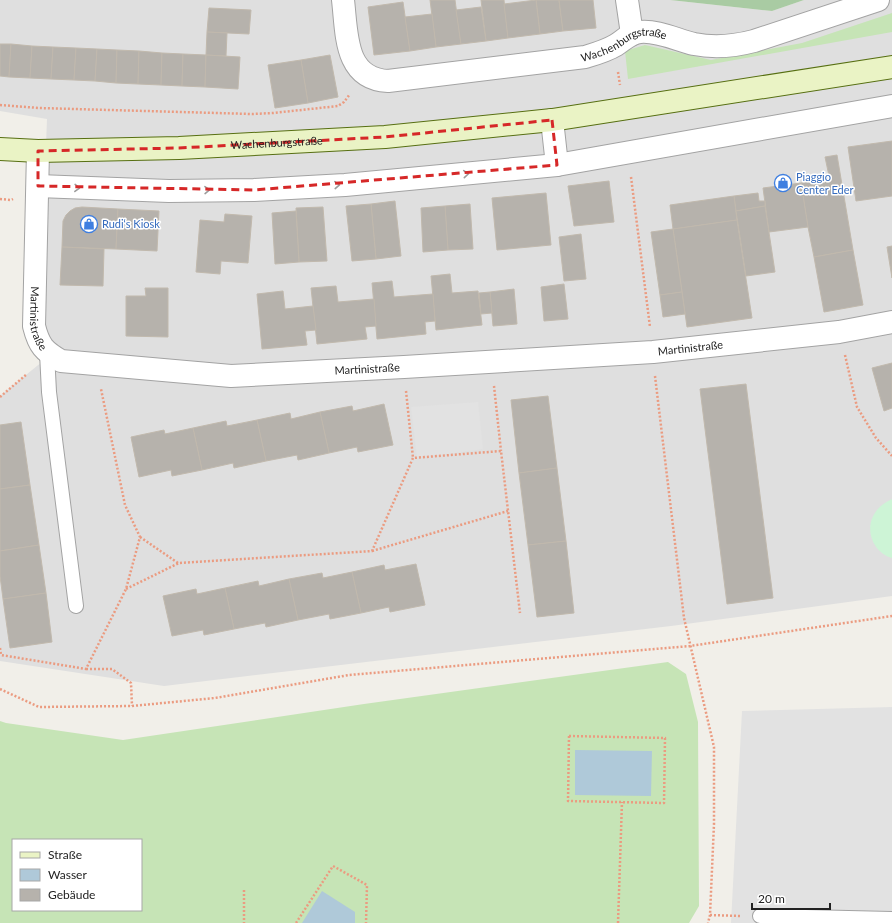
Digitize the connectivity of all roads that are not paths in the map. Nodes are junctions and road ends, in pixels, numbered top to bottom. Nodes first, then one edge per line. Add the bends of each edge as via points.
1 (343, 0) edge
2 (627, 0) edge
3 (878, 0) edge
4 (623, 40) junction
5 (892, 68) edge
6 (892, 106) edge
7 (552, 120) junction
8 (0, 150) edge
9 (38, 151) junction
10 (557, 165) junction
11 (38, 186) junction
12 (892, 322) edge
13 (48, 353) junction
14 (76, 606) dead end
15 (760, 916) road end
16 (892, 919) edge

1 - 4 street, Wachenburgstraße via 350,52 356,65 365,74 388,81 584,57
2 - 4 street
3 - 4 street, Wachenburgstraße via 739,45 706,46 646,32
5 - 7 main road, Wachenburgstraße
6 - 10 street
7 - 9 main road, Wachenburgstraße via 385,137 179,148
7 - 10 street
8 - 9 main road, Wachenburgstraße
9 - 11 street, Martinistraße
11 -> 10 street via 169,191 254,190 345,185
11 - 13 street, Martinistraße via 34,326 38,341
12 - 13 street, Martinistraße via 839,332 653,352 231,376 61,361
13 - 14 lane via 49,392
15 - 16 lane

